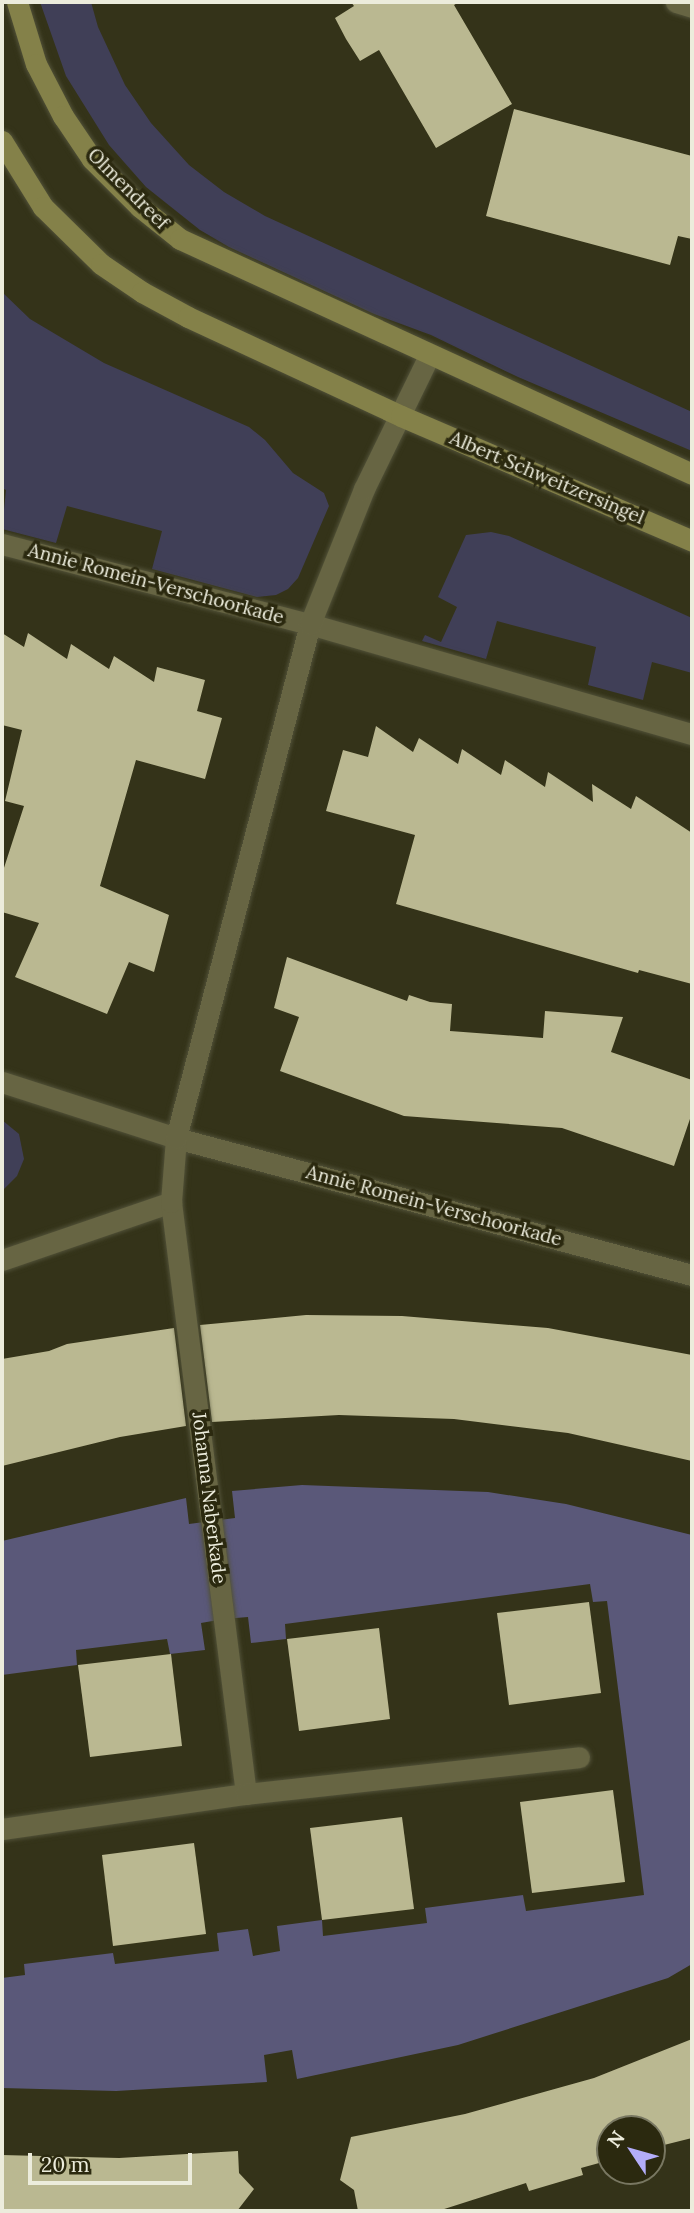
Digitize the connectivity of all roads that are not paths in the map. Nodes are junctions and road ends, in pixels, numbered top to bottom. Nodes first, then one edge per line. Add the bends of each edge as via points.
1 (16, 2) edge
2 (676, 2) edge
3 (692, 7) edge
4 (2, 141) edge
5 (429, 356) junction
6 (401, 416) junction
7 (692, 474) edge
8 (692, 541) edge
9 (2, 544) edge
10 (310, 624) junction
11 (692, 734) edge
12 (2, 1082) edge
13 (176, 1138) junction
14 (172, 1202) junction
15 (2, 1260) edge
16 (692, 1275) edge
17 (579, 1756) dead end
18 (246, 1794) junction
19 (2, 1829) edge

1 - 5 street, Olmendreef via 36,64 63,116 92,159 140,207 180,239 223,262
2 - 3 street
4 - 6 street via 43,207 101,264 188,317
5 - 6 street, Annie Romein-Verschoorkade
5 - 7 street
6 - 8 street, Albert Schweitzersingel
6 - 10 street, Annie Romein-Verschoorkade via 356,508
9 - 10 street, Annie Romein-Verschoorkade
10 - 11 street, Annie Romein-Verschoorkade
10 - 13 street, Annie Romein-Verschoorkade
12 - 13 street, Annie Romein-Verschoorkade
13 - 14 street, Johanna Naberkade
13 - 16 street, Annie Romein-Verschoorkade
14 - 15 street
14 - 18 street, Johanna Naberkade
17 - 18 street
18 - 19 street

